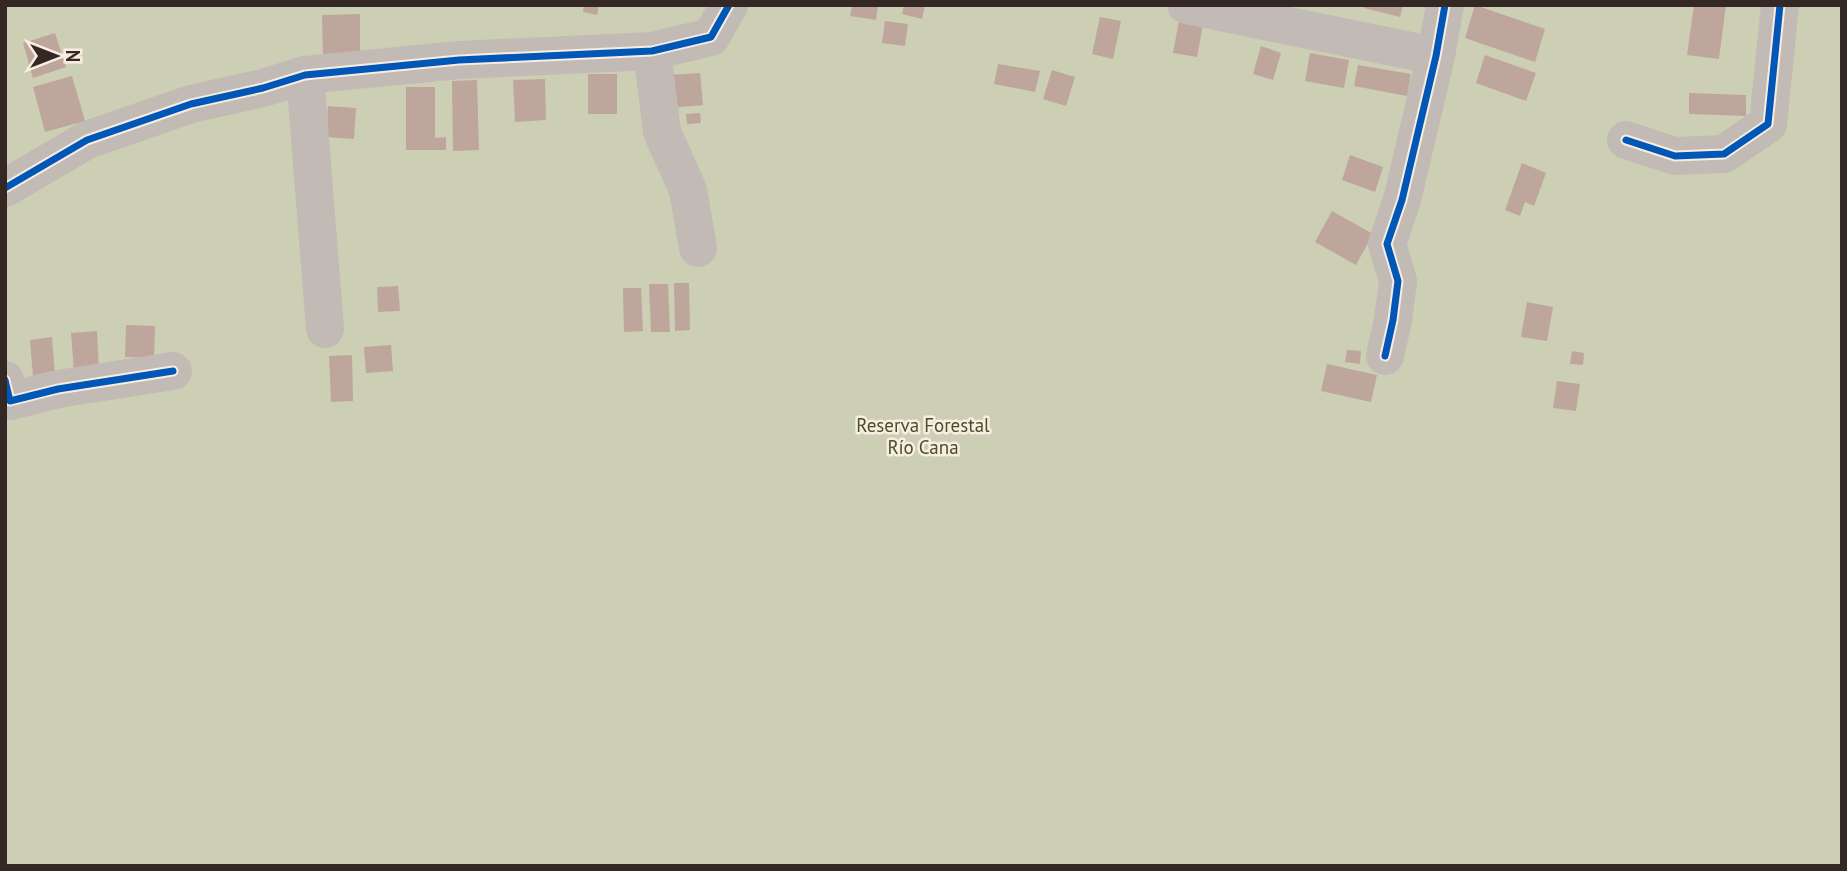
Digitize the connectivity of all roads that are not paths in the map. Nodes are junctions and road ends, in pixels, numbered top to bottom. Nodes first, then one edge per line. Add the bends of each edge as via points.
1 (729, 5) edge
2 (1186, 5) edge
3 (1445, 5) edge
4 (1780, 5) edge
5 (652, 51) junction
6 (1436, 56) junction
7 (305, 75) junction
8 (1626, 140) dead end
9 (5, 188) edge
10 (698, 248) dead end
11 (325, 329) dead end
12 (1385, 356) dead end
13 (173, 371) dead end
14 (5, 380) edge

1 - 5 street via 711,37
2 - 6 street
3 - 6 street
4 - 8 street via 1768,124 1724,154 1675,156
5 - 7 street via 459,60
5 - 10 street via 662,132 688,190
6 - 12 street via 1397,220 1387,244 1398,282
7 - 9 street via 191,104 87,140
7 - 11 street
13 - 14 street via 10,401

